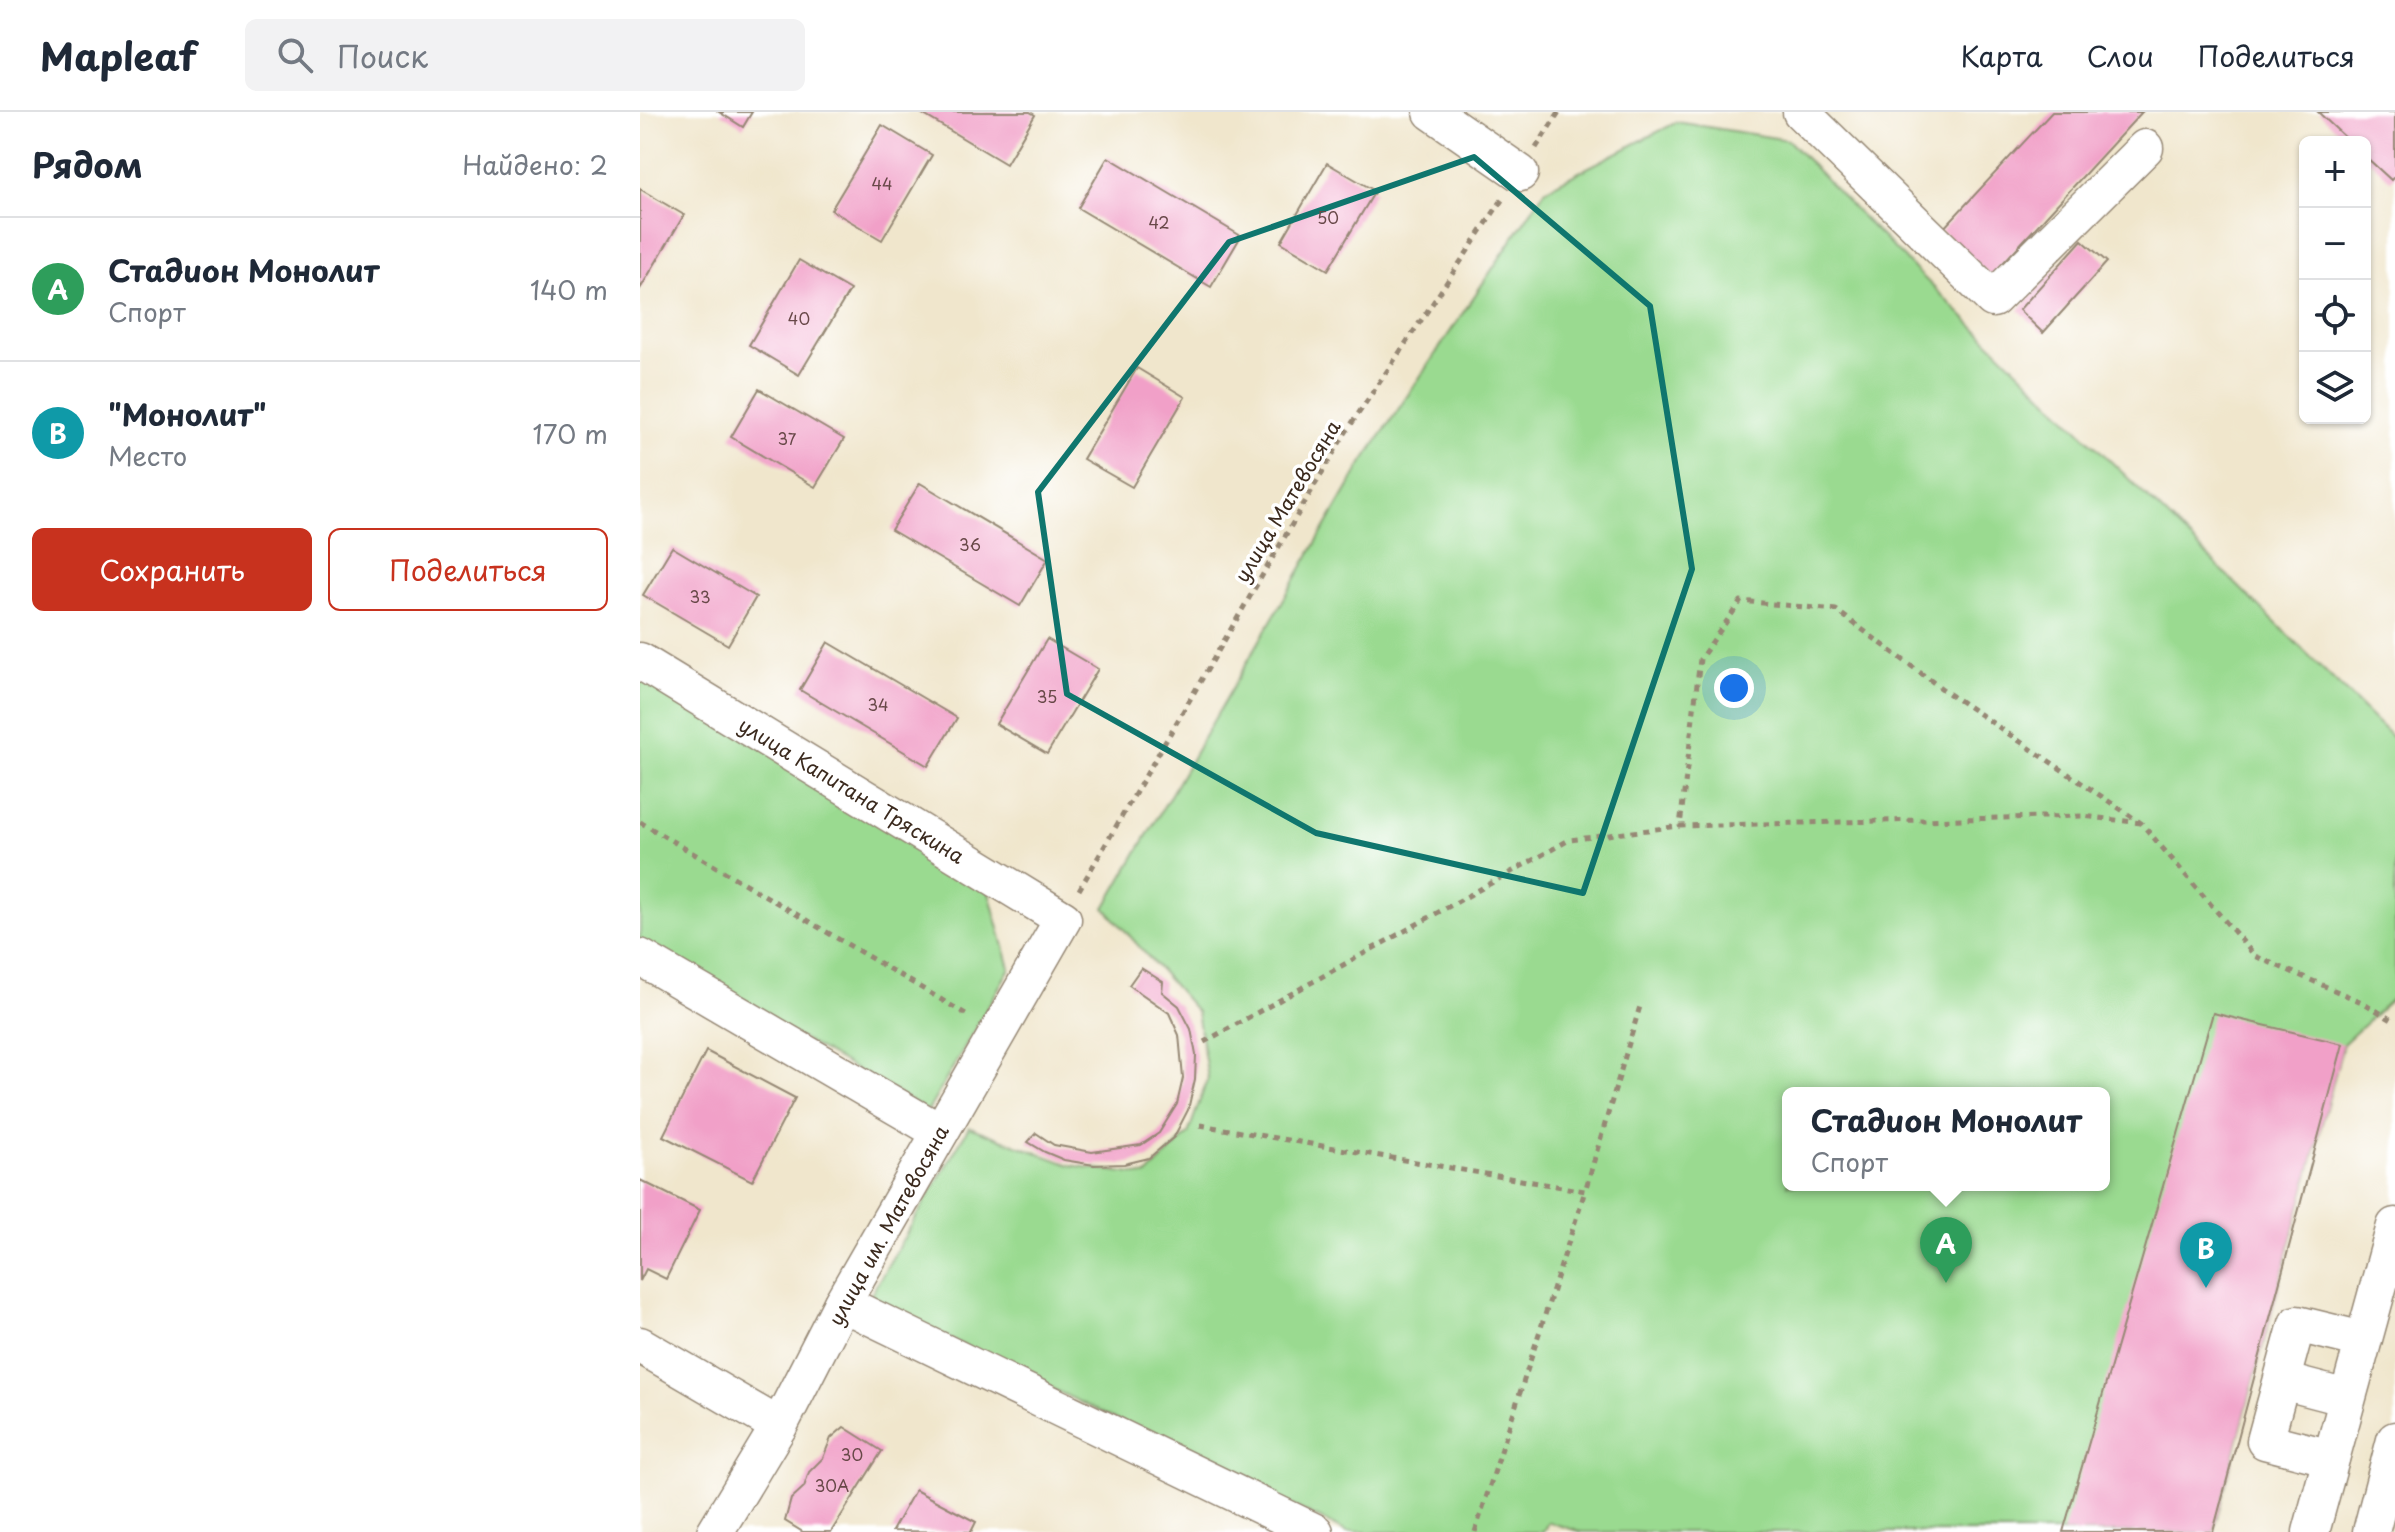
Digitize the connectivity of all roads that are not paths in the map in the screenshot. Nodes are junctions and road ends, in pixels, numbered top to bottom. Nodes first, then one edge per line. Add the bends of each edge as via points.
1 (1432, 112) edge
2 (1801, 112) edge
3 (2145, 148) dead end
4 (1520, 173) road end
5 (640, 661) edge
6 (1063, 919) joint
7 (640, 957) edge
8 (940, 1132) junction
9 (2395, 1226) edge
10 (842, 1303) junction
11 (2363, 1340) junction
12 (640, 1345) edge
13 (2282, 1381) junction
14 (2347, 1398) junction
15 (779, 1426) junction
16 (2395, 1440) edge
17 (2331, 1458) junction
18 (715, 1532) edge
19 (1315, 1532) edge
20 (2311, 1532) edge
21 (2371, 1532) edge

1 - 4 street
2 - 3 street via 1993,299
5 - 6 street, улица Капитана Тряскина
6 - 8 street, улица им. Матевосяна
7 - 8 street
8 - 10 street, улица им. Матевосяна
9 - 11 street
10 - 15 street, улица им. Матевосяна
10 - 19 street
11 - 13 street via 2297,1324
11 - 14 street
12 - 15 street
13 - 14 street
13 - 17 street via 2265,1441
14 - 17 street
15 - 18 street, улица им. Матевосяна
16 - 21 street
17 - 20 street

